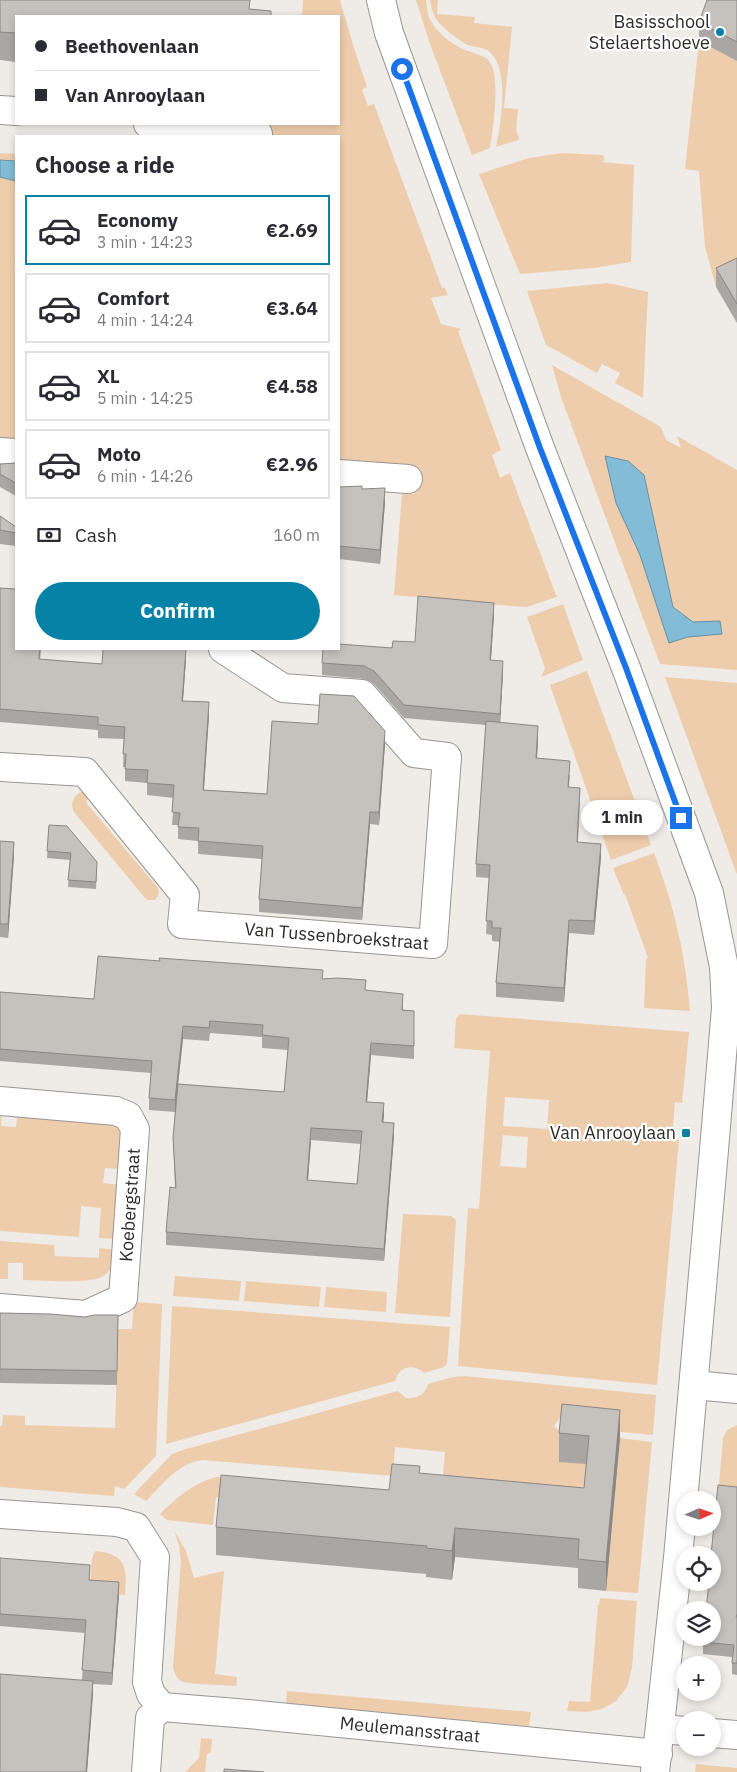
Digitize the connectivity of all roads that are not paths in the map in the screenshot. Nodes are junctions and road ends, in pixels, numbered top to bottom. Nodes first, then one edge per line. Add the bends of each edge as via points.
1 (381, 0) edge
2 (0, 110) edge
3 (15, 111) edge
4 (159, 125) edge
5 (258, 134) dead end
6 (0, 452) edge
7 (15, 453) edge
8 (340, 474) edge
9 (408, 479) dead end
10 (225, 650) edge
11 (0, 767) edge
12 (731, 967) edge
13 (0, 1101) edge
14 (0, 1308) edge
15 (694, 1385) junction
16 (737, 1390) edge
17 (0, 1514) edge
18 (162, 1708) junction
19 (721, 1734) edge
20 (737, 1736) edge
21 (665, 1746) edge
22 (146, 1772) edge

1 - 12 street via 389,33 540,448 709,893
2 - 3 street
4 - 5 street
6 - 7 street
8 - 9 street
10 - 11 street, Van Tussenbroekstraat via 284,688 362,694 414,753 447,757 433,944 182,924 185,894 85,772
12 - 15 street
13 - 14 street, Koebergstraat via 116,1111 128,1116 135,1128 123,1298 86,1315
15 - 16 street
15 - 21 street
17 - 18 street via 117,1522 136,1527 155,1557 147,1682 151,1694
18 - 21 street, Meulemansstraat
18 - 22 street via 150,1718
19 - 20 street

